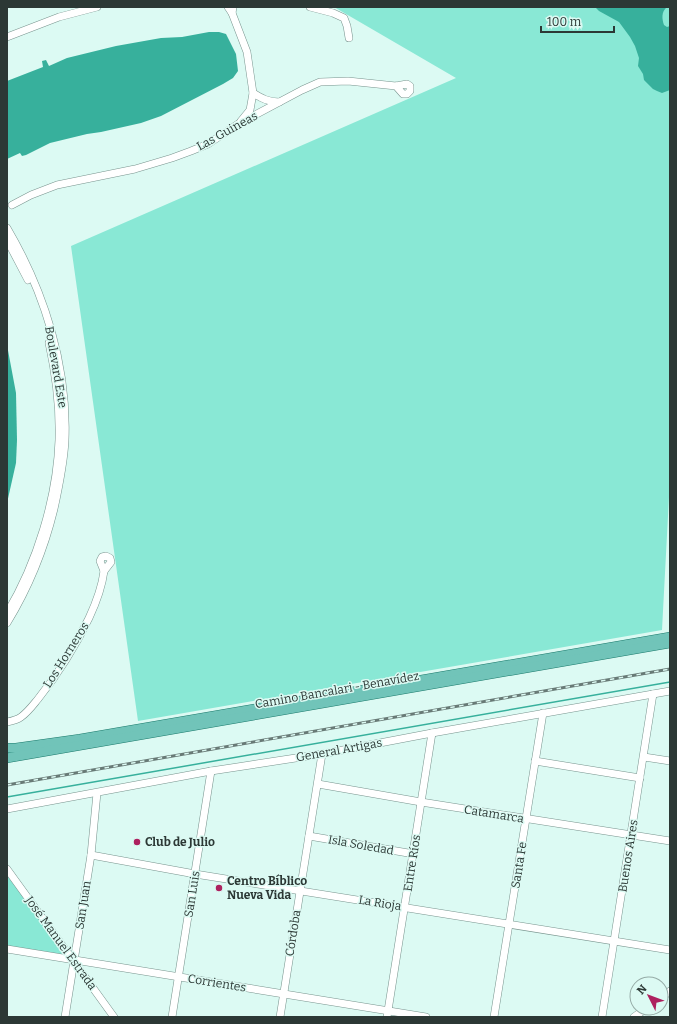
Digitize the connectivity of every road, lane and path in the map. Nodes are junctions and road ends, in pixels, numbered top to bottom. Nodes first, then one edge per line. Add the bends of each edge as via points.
1 (97, 7) edge
2 (310, 7) edge
3 (231, 9) edge
4 (7, 37) edge
5 (349, 38) dead end
6 (396, 86) dead end
7 (253, 93) junction
8 (279, 102) junction
9 (238, 124) junction
10 (9, 206) edge
11 (7, 228) edge
12 (7, 240) edge
13 (38, 298) junction
14 (104, 571) dead end
15 (18, 600) junction
16 (7, 613) edge
17 (7, 624) edge
18 (670, 637) edge
19 (670, 643) edge
20 (670, 691) edge
21 (653, 694) junction
22 (543, 713) junction
23 (7, 722) edge
24 (432, 733) junction
25 (7, 748) edge
26 (322, 754) junction
27 (644, 757) junction
28 (7, 758) edge
29 (535, 761) junction
30 (670, 761) edge
31 (211, 771) junction
32 (640, 778) junction
33 (318, 784) junction
34 (97, 793) junction
35 (421, 802) junction
36 (7, 809) edge
37 (526, 819) junction
38 (631, 835) junction
39 (309, 836) junction
40 (670, 841) edge
41 (414, 854) junction
42 (91, 855) junction
43 (7, 869) edge
44 (195, 874) junction
45 (300, 890) junction
46 (405, 907) junction
47 (510, 924) junction
48 (615, 940) junction
49 (7, 949) edge
50 (670, 950) edge
51 (74, 961) junction
52 (178, 977) junction
53 (284, 994) junction
54 (388, 1014) edge
55 (65, 1017) edge
56 (114, 1017) edge
57 (172, 1017) edge
58 (280, 1017) edge
59 (426, 1017) edge
60 (494, 1017) edge
61 (602, 1017) edge

1 - 4 street via 59,17
2 - 5 street via 344,18
3 - 7 street via 248,57
6 - 8 street, Las Guineas via 327,81 312,85
7 - 8 street via 264,100
7 - 9 street via 250,110
8 - 9 street, Las Guineas
9 - 10 street, Las Guineas via 208,144 172,158 135,169 57,185
11 - 13 street, Boulevard Este via 20,252
12 - 13 street, Boulevard Este
13 - 15 street, Boulevard Este via 57,374 61,451 46,528
14 - 23 street, Los Horneros via 94,606 69,654 28,711 17,720
15 - 16 street, Boulevard Este
15 - 17 street, Boulevard Este
18 - 25 main road, Camino Bancalari - Benavídez via 80,739
19 - 28 main road, Camino Bancalari - Benavídez
20 - 21 street, General Artigas
21 - 22 street, General Artigas
21 - 27 street, Buenos Aires
22 - 24 street, General Artigas
22 - 29 street, Santa Fe
24 - 26 street, General Artigas
24 - 35 street, Entre Ríos
26 - 31 street, General Artigas
26 - 33 street, Córdoba
27 - 30 street
27 - 32 street, Buenos Aires
29 - 32 street
29 - 37 street, Santa Fe
31 - 34 street, General Artigas
31 - 44 street, San Luis
32 - 38 street, Buenos Aires
33 - 35 street, Catamarca
33 - 39 street, Córdoba
34 - 36 street, General Artigas
34 - 42 street, San Juan
35 - 37 street, Catamarca
35 - 41 street, Entre Ríos
37 - 38 street, Catamarca
37 - 47 street, Santa Fe
38 - 40 street, Catamarca
38 - 48 street, Buenos Aires
39 - 41 street, Isla Soledad
39 - 45 street, Córdoba
41 - 46 street, Entre Ríos
42 - 44 street, La Rioja
42 - 51 street, San Juan
43 - 51 street, José Manuel Estrada
44 - 45 street, La Rioja
44 - 52 street, San Luis
45 - 46 street, La Rioja
45 - 53 street, Córdoba
46 - 47 street, La Rioja
46 - 54 street, Entre Ríos
47 - 48 street, La Rioja
47 - 60 street, Santa Fe
48 - 50 street, La Rioja
48 - 61 street, Buenos Aires
49 - 51 street, Corrientes
51 - 52 street, Corrientes
51 - 55 street, San Juan
51 - 56 street, José Manuel Estrada
52 - 53 street, Corrientes
52 - 57 street, San Luis
53 - 54 street, Corrientes
53 - 58 street, Córdoba
54 - 59 street, Corrientes

